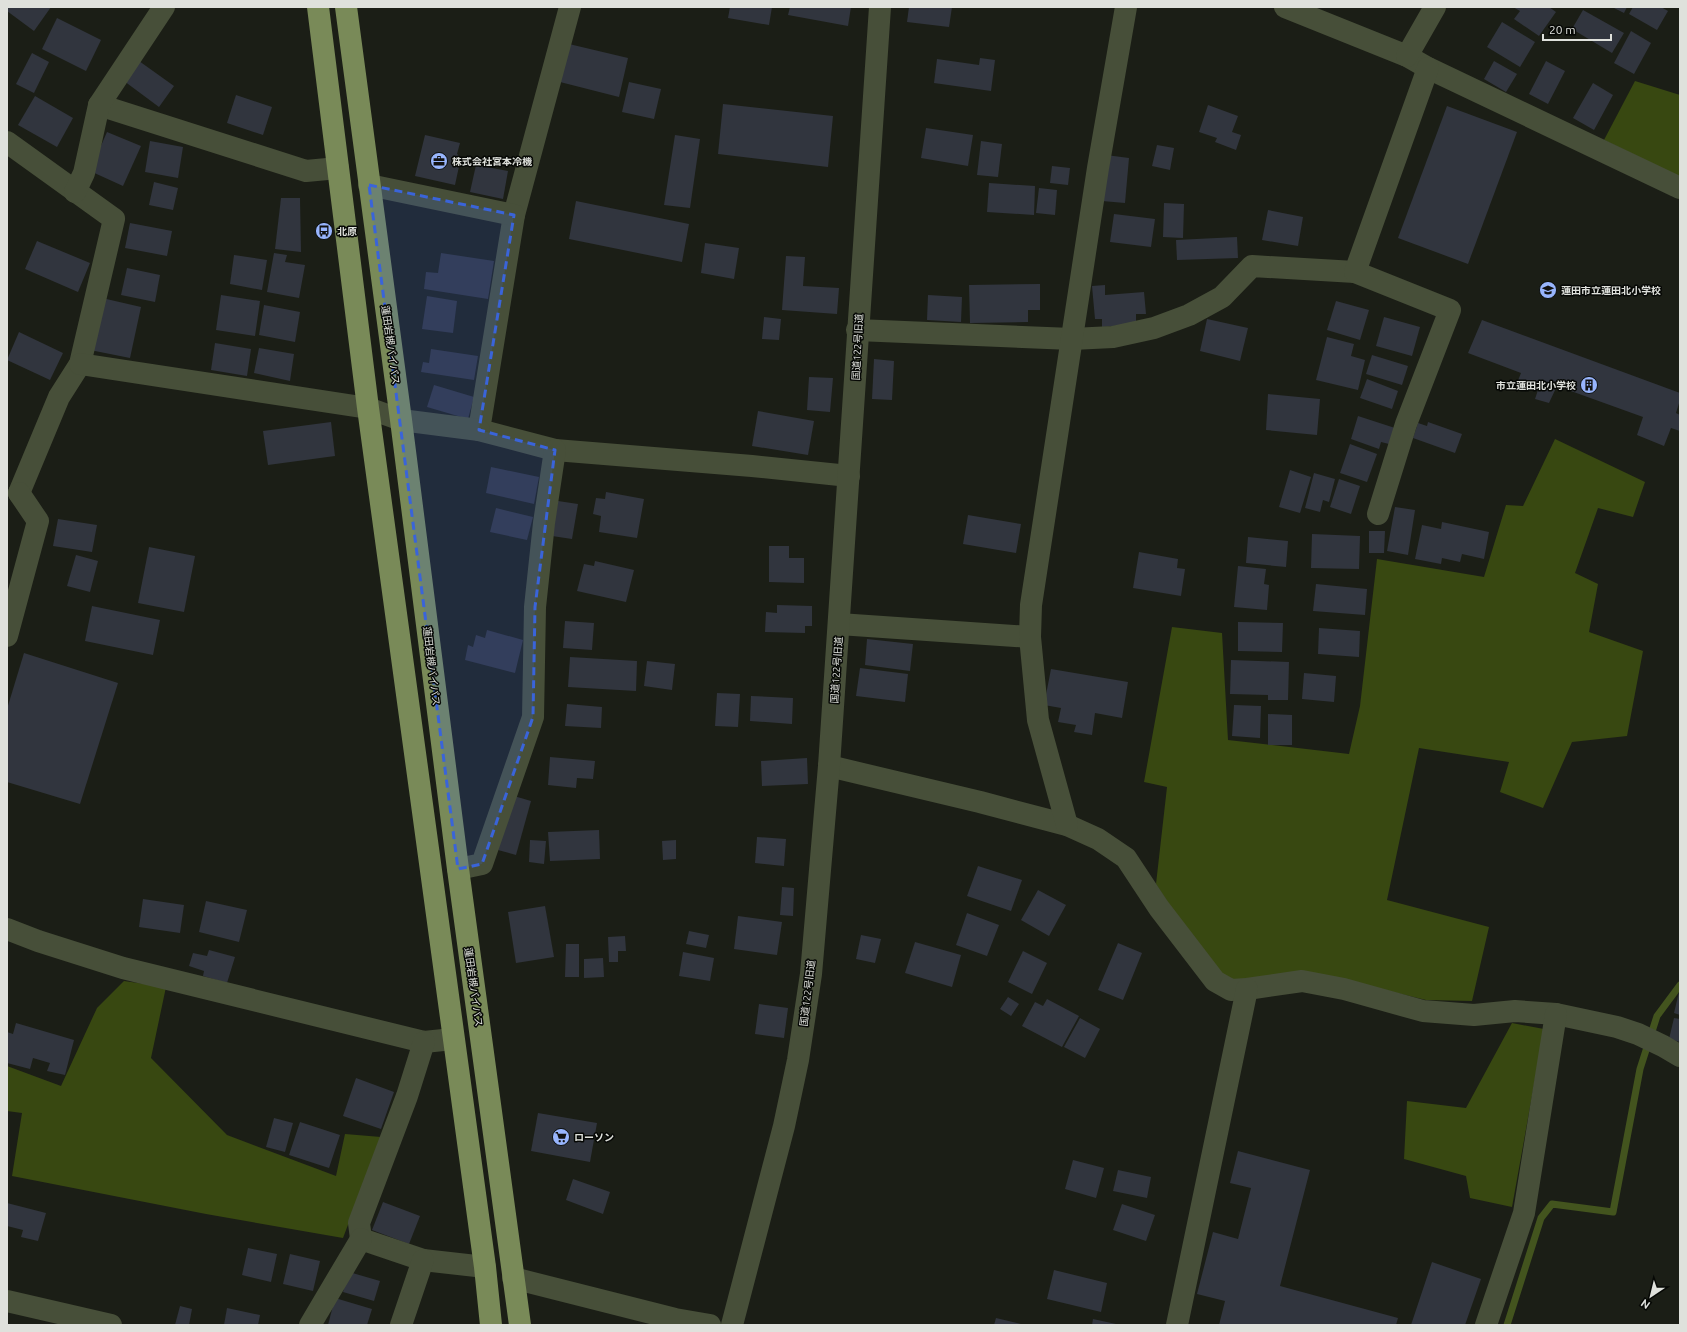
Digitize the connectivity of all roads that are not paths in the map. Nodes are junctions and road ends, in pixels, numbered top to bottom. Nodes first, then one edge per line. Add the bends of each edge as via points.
1 (164, 7) edge
2 (318, 7) edge
3 (346, 7) edge
4 (570, 7) edge
5 (880, 7) edge
6 (1126, 7) edge
7 (1285, 7) edge
8 (1435, 7) edge
9 (1407, 56) junction
10 (1428, 68) junction
11 (99, 105) junction
12 (7, 142) edge
13 (338, 168) junction
14 (369, 185) junction
15 (1680, 188) edge
16 (75, 192) junction
17 (514, 215) junction
18 (1356, 272) junction
19 (857, 330) junction
20 (1072, 339) junction
21 (80, 364) junction
22 (368, 408) junction
23 (401, 420) junction
24 (479, 430) junction
25 (555, 450) junction
26 (849, 476) junction
27 (13, 494) edge
28 (1378, 514) dead end
29 (839, 624) junction
30 (7, 636) edge
31 (1030, 637) junction
32 (829, 766) junction
33 (1067, 825) junction
34 (458, 869) junction
35 (7, 929) edge
36 (1247, 989) junction
37 (1556, 1014) junction
38 (454, 1039) junction
39 (424, 1042) junction
40 (1680, 1056) edge
41 (361, 1239) junction
42 (423, 1260) junction
43 (485, 1267) junction
44 (513, 1278) junction
45 (7, 1301) edge
46 (110, 1325) edge
47 (310, 1325) edge
48 (401, 1325) edge
49 (491, 1325) edge
50 (520, 1325) edge
51 (710, 1325) edge
52 (732, 1325) edge
53 (1177, 1325) edge
54 (1486, 1325) edge

1 - 11 street
2 - 13 highway
3 - 14 highway, 蓮田岩槻バイパス
4 - 17 street
5 - 19 street, 国道122号旧道
6 - 20 street
7 - 9 street
8 - 9 street
9 - 10 street
10 - 15 street
10 - 18 street
11 - 13 street via 306,171
11 - 16 street via 84,173
12 - 16 street
13 - 22 highway
14 - 17 street
14 - 23 highway, 蓮田岩槻バイパス
16 - 21 street via 114,219
17 - 24 street
18 - 20 street via 1252,266 1222,297 1189,315 1154,328 1113,337
18 - 28 street via 1450,310 1406,424
19 - 20 street
19 - 26 street, 国道122号旧道
20 - 31 street via 1031,605
21 - 22 street
21 - 27 street via 59,397
22 - 23 street
22 - 38 highway
23 - 24 street
23 - 34 highway, 蓮田岩槻バイパス
24 - 25 street
25 - 26 street
25 - 34 street via 534,607 533,717 482,864
26 - 29 street, 国道122号旧道
27 - 30 street via 38,521
29 - 31 street
29 - 32 street, 国道122号旧道
31 - 33 street via 1038,720
32 - 33 street
32 - 52 street, 国道122号旧道 via 811,974 798,1060 784,1126
33 - 36 street via 1098,838 1126,858 1159,908 1215,981 1231,990
34 - 44 highway, 蓮田岩槻バイパス
35 - 39 street via 123,968
36 - 37 street via 1302,981 1344,988 1423,1012 1474,1015 1515,1011
36 - 53 street
37 - 40 street via 1638,1034
37 - 54 street via 1524,1213
38 - 39 street
38 - 43 highway
39 - 41 street via 407,1096 359,1223
41 - 42 street
41 - 47 street
42 - 43 street
42 - 48 street
43 - 49 highway
44 - 50 highway, 蓮田岩槻バイパス
44 - 51 street
45 - 46 street

